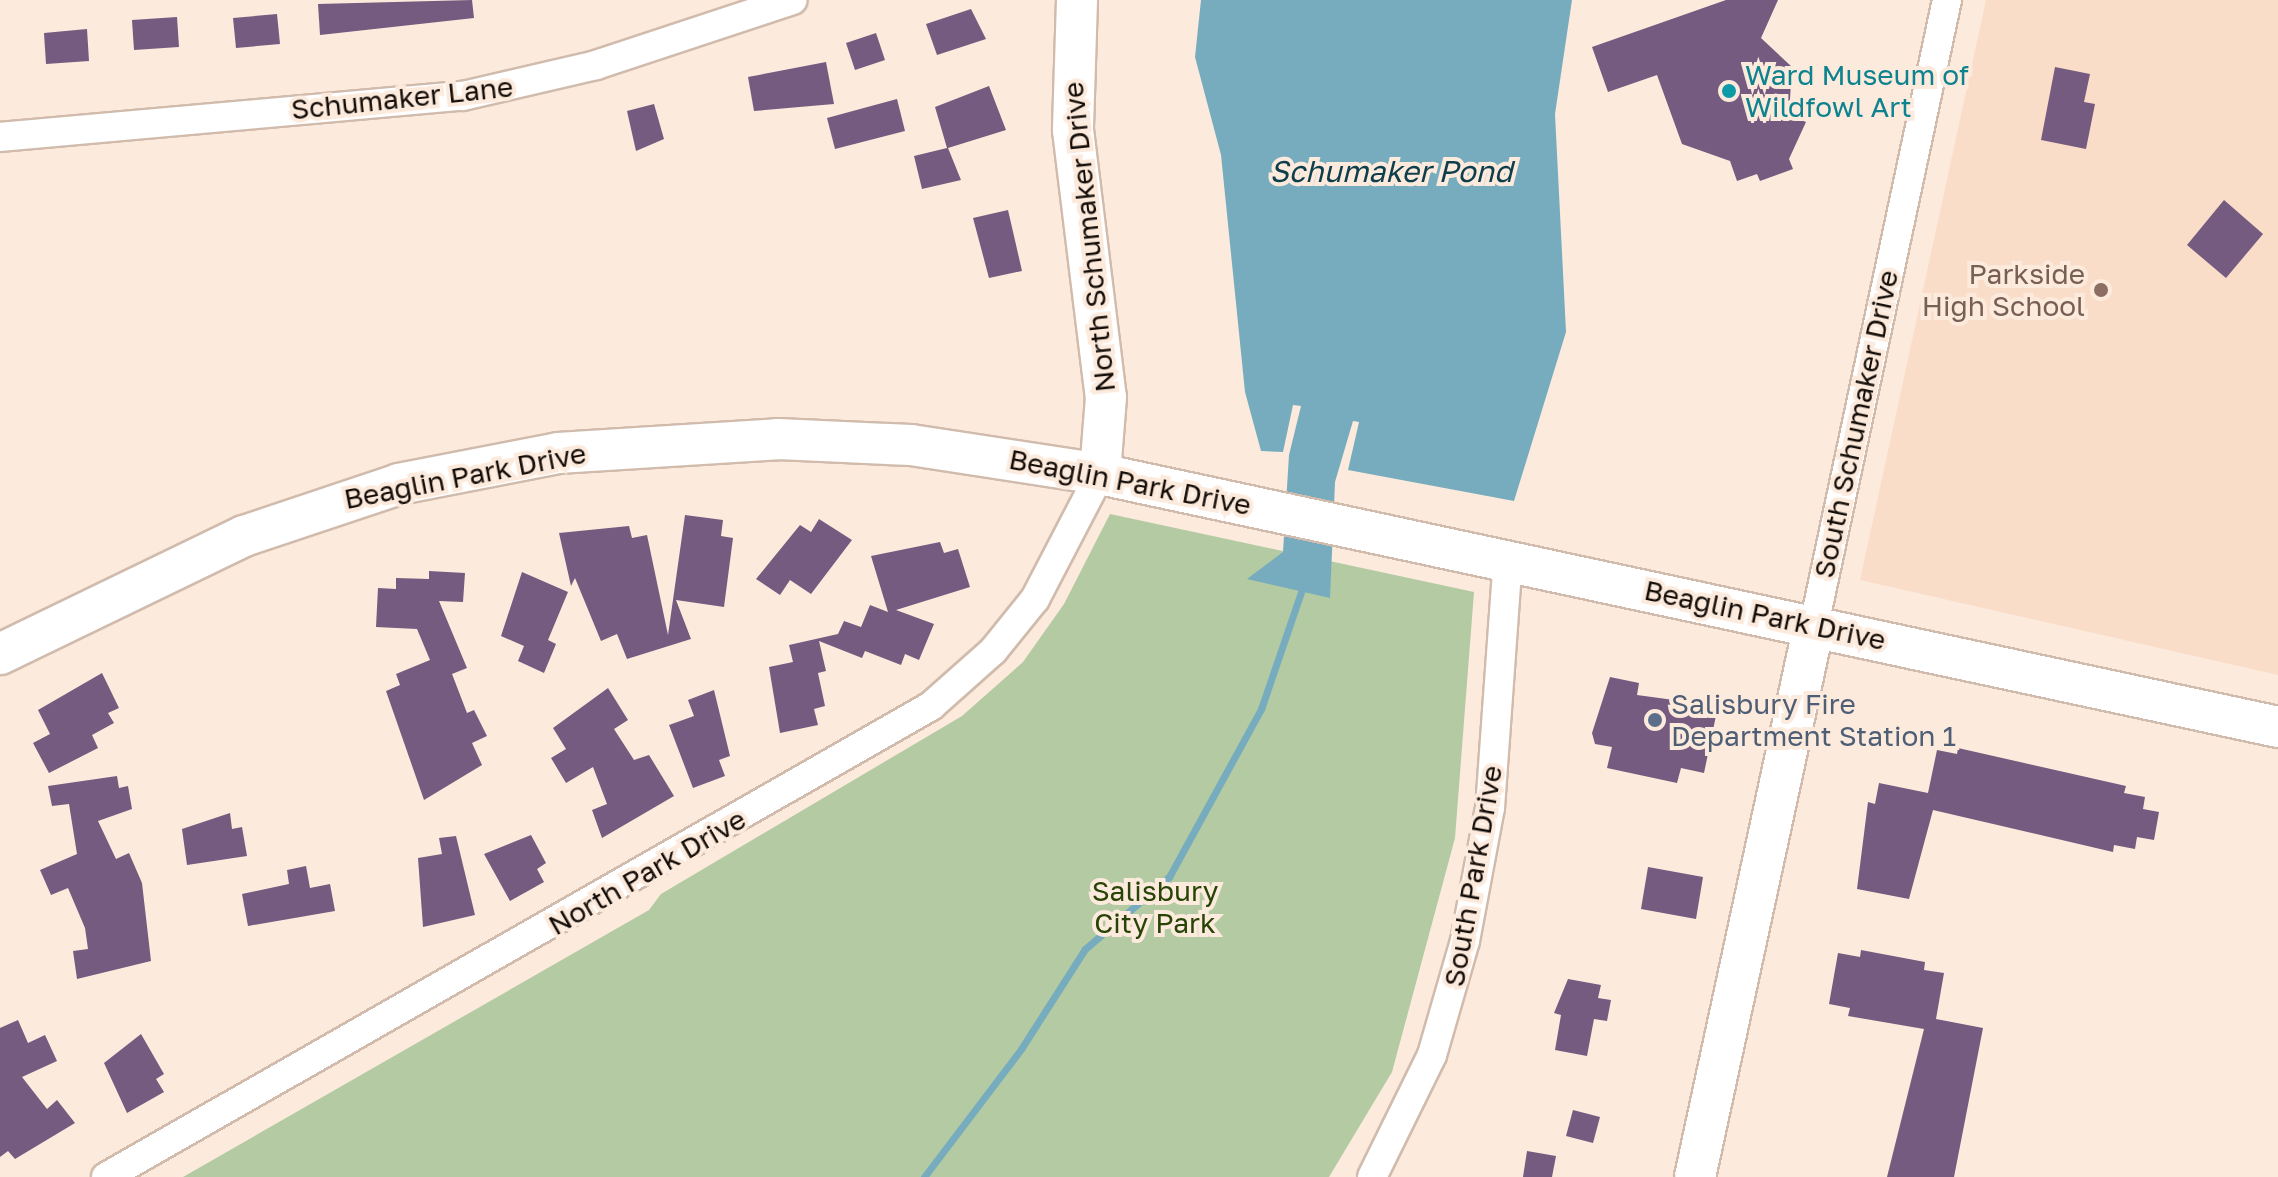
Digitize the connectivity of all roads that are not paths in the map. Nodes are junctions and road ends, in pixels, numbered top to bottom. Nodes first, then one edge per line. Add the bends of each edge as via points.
1 (793, 0) edge
2 (1077, 0) edge
3 (1947, 0) edge
4 (0, 137) edge
5 (1100, 474) junction
6 (1508, 559) junction
7 (1814, 625) junction
8 (0, 654) edge
9 (2278, 727) edge
10 (106, 1177) edge
11 (1372, 1177) edge
12 (1695, 1177) edge

1 - 4 street, Schumaker Lane via 596,65 463,96
2 - 5 main road, North Schumaker Drive via 1073,130 1106,397
3 - 7 street, South Schumaker Drive
5 - 6 main road, Beaglin Park Drive
5 - 8 main road, Beaglin Park Drive via 911,445 820,440 558,453 331,503 229,542
5 - 10 street, North Park Drive via 1035,599 993,651 931,706
6 - 7 main road, Beaglin Park Drive
6 - 11 street, South Park Drive via 1490,808 1465,941 1432,1055
7 - 9 main road, Beaglin Park Drive
7 - 12 main road, South Schumaker Drive

